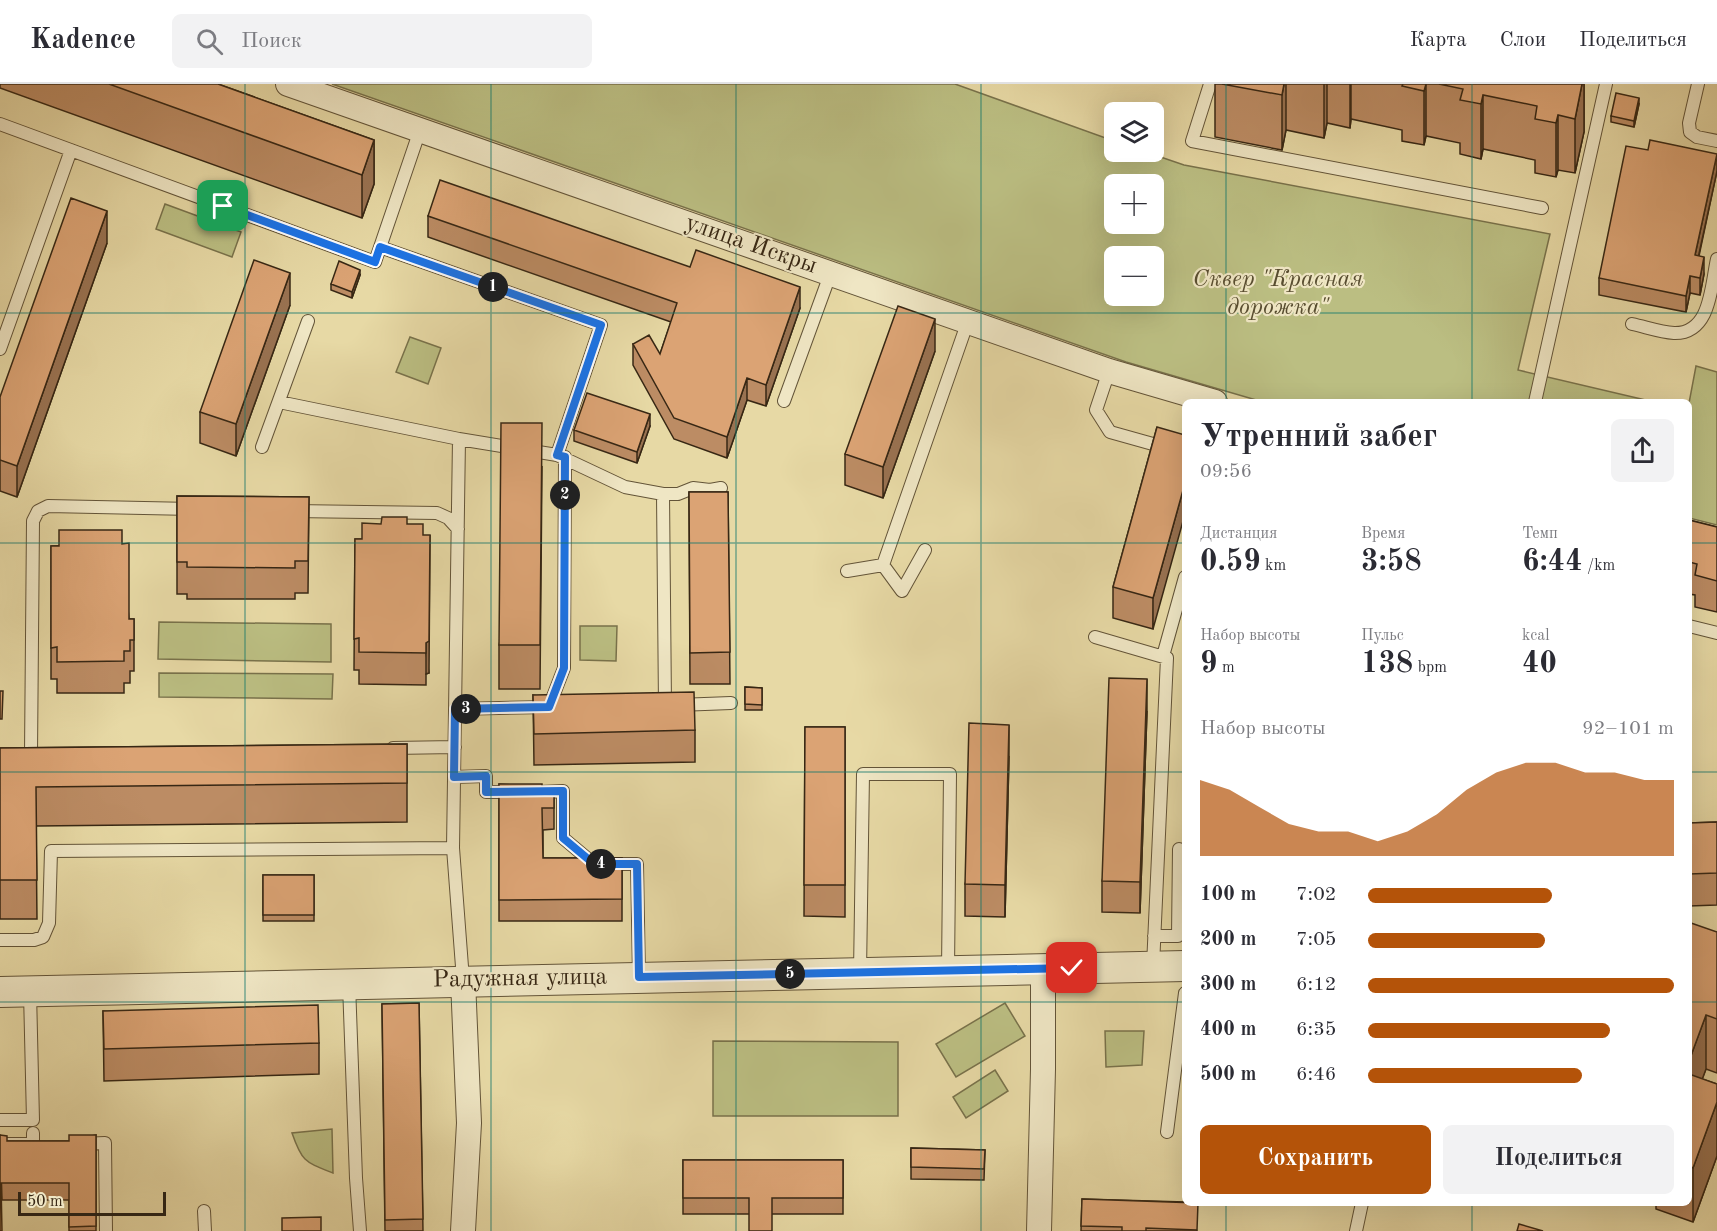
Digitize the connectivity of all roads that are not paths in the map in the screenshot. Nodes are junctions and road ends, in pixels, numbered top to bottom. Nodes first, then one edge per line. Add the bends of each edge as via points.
1 (288, 84) edge
2 (1210, 84) edge
3 (1606, 84) edge
4 (1698, 84) edge
5 (0, 124) edge
6 (420, 130) junction
7 (1717, 141) edge
8 (71, 150) junction
9 (1542, 208) dead end
10 (380, 247) junction
11 (1717, 259) edge
12 (831, 272) junction
13 (308, 321) dead end
14 (968, 321) junction
15 (1632, 324) dead end
16 (0, 349) edge
17 (1109, 371) junction
18 (1205, 399) edge
19 (1536, 399) edge
20 (784, 401) dead end
21 (279, 402) junction
22 (459, 439) junction
23 (262, 447) dead end
24 (1182, 452) edge
25 (561, 456) junction
26 (720, 488) dead end
27 (663, 494) junction
28 (202, 509) edge
29 (284, 510) edge
30 (458, 529) junction
31 (924, 550) dead end
32 (883, 565) junction
33 (846, 571) dead end
34 (1182, 588) edge
35 (1692, 627) edge
36 (1717, 633) edge
37 (1095, 637) dead end
38 (1163, 656) junction
39 (731, 703) dead end
40 (455, 709) junction
41 (455, 747) junction
42 (384, 748) edge
43 (32, 753) edge
44 (454, 777) junction
45 (453, 848) junction
46 (1179, 849) dead end
47 (1154, 936) junction
48 (0, 940) edge
49 (1153, 966) junction
50 (1182, 966) edge
51 (1043, 968) junction
52 (948, 970) junction
53 (860, 972) junction
54 (639, 977) junction
55 (463, 980) junction
56 (349, 983) junction
57 (30, 991) junction
58 (0, 992) edge
59 (1182, 1016) edge
60 (0, 1120) edge
61 (1167, 1132) dead end
62 (37, 1140) edge
63 (0, 1144) edge
64 (69, 1144) edge
65 (1361, 1206) edge
66 (204, 1211) dead end
67 (106, 1231) edge
68 (205, 1231) edge
69 (360, 1231) edge
70 (463, 1231) edge
71 (1039, 1231) edge
72 (1356, 1231) edge

1 - 6 street, улица Искры
2 - 9 lane via 1192,141
3 - 19 lane
4 - 7 lane via 1690,132
5 - 8 lane
6 - 10 lane
6 - 12 street, улица Искры
8 - 10 lane via 375,262
8 - 16 lane
10 - 25 lane via 601,325
11 - 15 lane via 1705,317 1694,329 1675,333
12 - 14 street, улица Искры
12 - 20 lane
13 - 21 lane
14 - 17 street, улица Искры
14 - 32 lane
17 - 18 street, улица Искры
17 - 24 lane via 1096,410 1110,432
21 - 22 lane
21 - 23 lane
22 - 25 lane
22 - 30 lane
25 - 27 lane via 625,487
25 - 40 lane via 564,668 555,707
26 - 27 lane
27 - 39 lane via 659,705
28 - 43 lane via 48,506 38,511 33,521
29 - 30 lane via 437,513
30 - 40 lane
31 - 32 lane via 902,591
32 - 33 lane
34 - 38 lane
35 - 36 lane
37 - 38 lane
38 - 47 lane via 1167,658
40 - 41 lane
41 - 42 lane
41 - 44 lane
44 - 45 lane
44 - 54 lane via 486,776 486,792 563,791 563,838 594,864 637,864
45 - 48 lane via 51,851 49,923 43,937
45 - 55 lane
46 - 47 lane via 1178,936
47 - 49 lane
49 - 50 street, Радужная улица
49 - 51 street, Радужная улица
51 - 52 street, Радужная улица
51 - 71 street
52 - 53 street, Радужная улица
52 - 53 lane via 950,774 863,774
53 - 54 street, Радужная улица
54 - 55 street, Радужная улица
55 - 56 street, Радужная улица
55 - 70 street via 469,1123
56 - 57 street, Радужная улица
56 - 69 lane
57 - 58 street, Радужная улица
57 - 60 lane via 33,1120
59 - 61 lane
62 - 63 lane
64 - 67 lane via 105,1143
65 - 72 lane
66 - 68 lane

